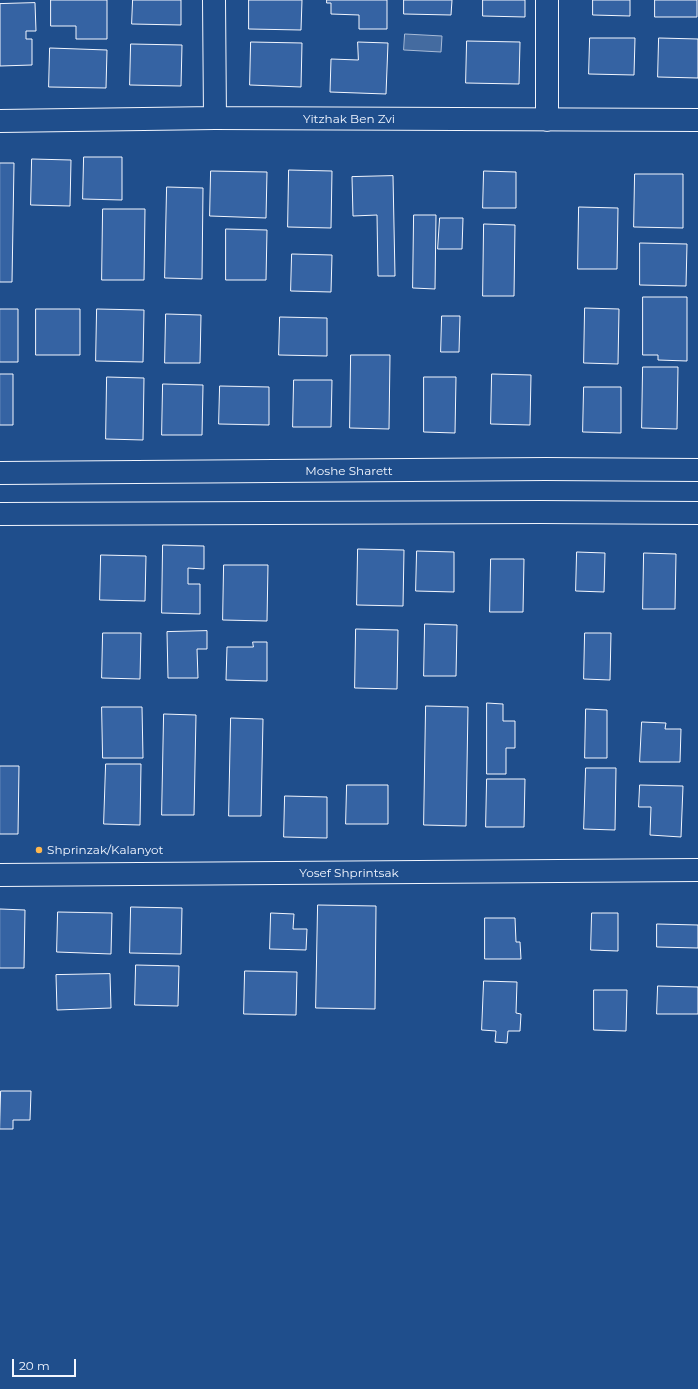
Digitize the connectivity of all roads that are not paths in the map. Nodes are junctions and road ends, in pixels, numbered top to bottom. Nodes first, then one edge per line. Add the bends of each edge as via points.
1 (214, 0) edge
2 (547, 0) edge
3 (215, 118) junction
4 (547, 120) junction
5 (698, 120) edge
6 (0, 121) edge
7 (698, 470) edge
8 (0, 473) edge
9 (698, 513) edge
10 (0, 514) edge
11 (698, 870) edge
12 (0, 875) edge

1 - 3 street
2 - 4 street
3 - 4 street, Yitzhak Ben Zvi
3 - 6 street, Yitzhak Ben Zvi
4 - 5 street, Yitzhak Ben Zvi
7 - 8 street, Moshe Sharett
9 - 10 street
11 - 12 street, Yosef Shprintsak

